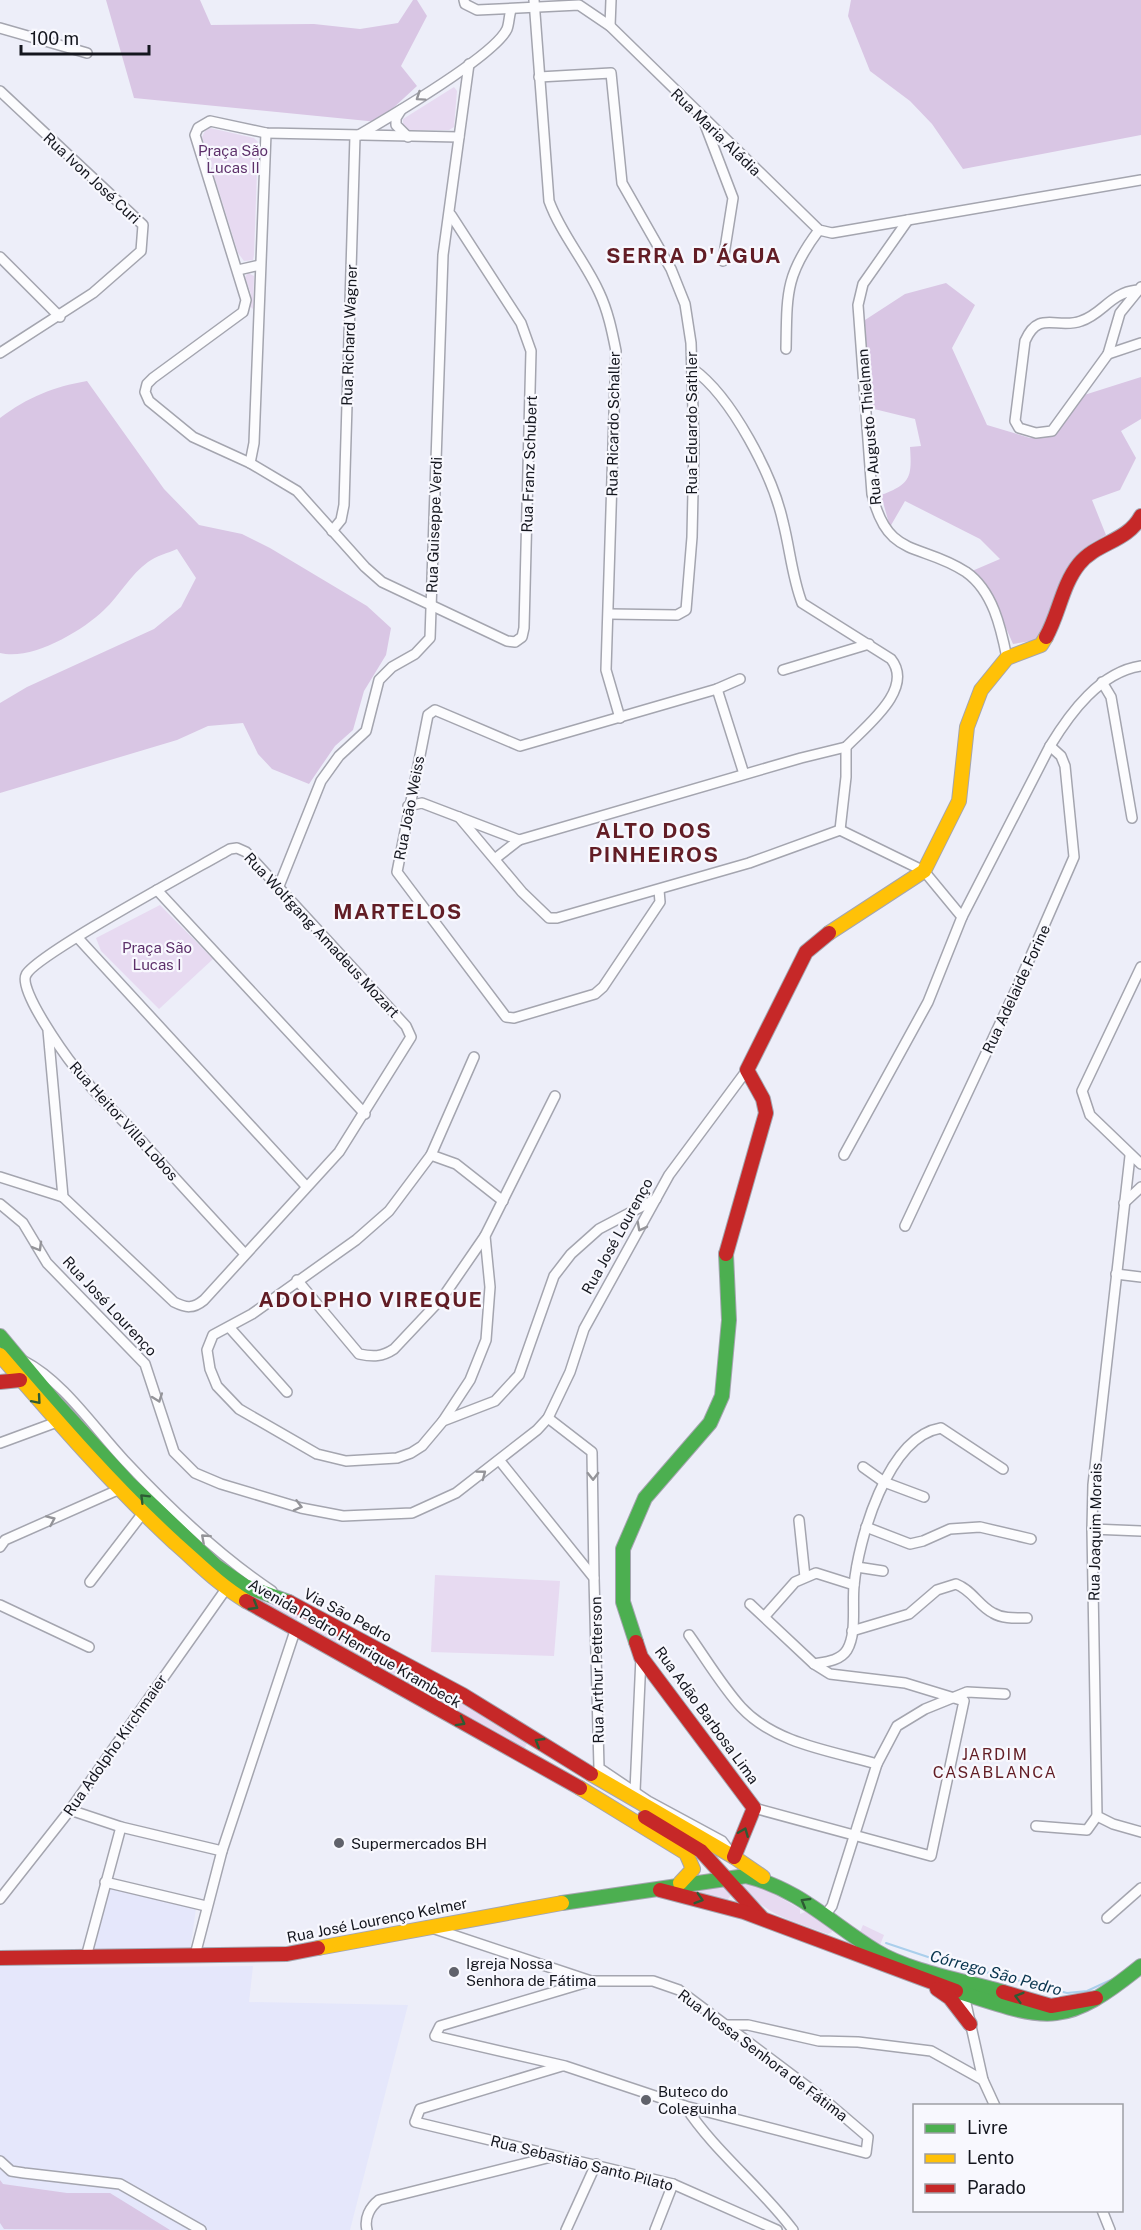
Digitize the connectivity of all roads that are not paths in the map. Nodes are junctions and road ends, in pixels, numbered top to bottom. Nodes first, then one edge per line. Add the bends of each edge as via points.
1 (464, 0) edge
2 (611, 0) edge
3 (534, 4) edge
4 (511, 10) junction
5 (610, 26) junction
6 (0, 28) edge
7 (87, 53) dead end
8 (469, 64) junction
9 (539, 77) junction
10 (0, 91) edge
11 (401, 110) junction
12 (703, 119) junction
13 (266, 133) junction
14 (357, 136) junction
15 (459, 137) junction
16 (412, 138) junction
17 (1141, 180) edge
18 (451, 215) junction
19 (908, 220) junction
20 (819, 230) junction
21 (0, 257) edge
22 (723, 261) dead end
23 (260, 265) junction
24 (238, 270) junction
25 (1139, 288) edge
26 (243, 312) junction
27 (258, 316) junction
28 (60, 317) junction
29 (1141, 343) edge
30 (786, 349) dead end
31 (0, 352) edge
32 (1108, 354) junction
33 (693, 369) junction
34 (250, 463) junction
35 (1141, 516) edge
36 (332, 531) junction
37 (432, 606) junction
38 (609, 614) junction
39 (869, 645) junction
40 (1007, 658) junction
41 (1141, 666) edge
42 (783, 670) dead end
43 (740, 679) dead end
44 (1102, 682) junction
45 (717, 689) junction
46 (620, 718) junction
47 (846, 747) junction
48 (1050, 747) junction
49 (744, 774) junction
50 (408, 806) junction
51 (459, 817) junction
52 (1132, 818) dead end
53 (488, 829) junction
54 (840, 831) junction
55 (478, 838) junction
56 (519, 840) junction
57 (496, 858) junction
58 (924, 871) junction
59 (279, 886) junction
60 (157, 890) junction
61 (659, 890) junction
62 (962, 917) junction
63 (78, 938) junction
64 (1141, 967) edge
65 (25, 975) joint
66 (48, 1030) junction
67 (474, 1057) dead end
68 (747, 1070) junction
69 (555, 1096) dead end
70 (365, 1114) junction
71 (431, 1155) junction
72 (844, 1155) dead end
73 (1130, 1156) junction
74 (1141, 1164) edge
75 (0, 1177) edge
76 (306, 1186) junction
77 (1141, 1187) edge
78 (63, 1197) junction
79 (656, 1199) junction
80 (503, 1201) junction
81 (1124, 1203) junction
82 (0, 1204) edge
83 (905, 1226) dead end
84 (485, 1236) junction
85 (244, 1253) junction
86 (1116, 1274) junction
87 (1141, 1277) edge
88 (297, 1280) junction
89 (229, 1327) junction
90 (0, 1336) edge
91 (0, 1355) edge
92 (20, 1380) junction
93 (0, 1382) edge
94 (286, 1392) dead end
95 (548, 1418) junction
96 (443, 1421) junction
97 (57, 1422) junction
98 (0, 1443) edge
99 (500, 1461) junction
100 (863, 1467) dead end
101 (1003, 1469) dead end
102 (884, 1482) junction
103 (120, 1490) junction
104 (924, 1497) dead end
105 (142, 1513) junction
106 (799, 1520) dead end
107 (866, 1527) junction
108 (1092, 1529) junction
109 (1141, 1531) edge
110 (1031, 1539) dead end
111 (0, 1547) edge
112 (857, 1567) junction
113 (882, 1571) dead end
114 (594, 1578) junction
115 (805, 1578) junction
116 (90, 1582) dead end
117 (854, 1585) junction
118 (226, 1589) junction
119 (750, 1604) dead end
120 (0, 1605) edge
121 (765, 1616) junction
122 (1027, 1618) dead end
123 (295, 1631) junction
124 (852, 1631) junction
125 (689, 1635) dead end
126 (370, 1646) junction
127 (89, 1647) dead end
128 (641, 1657) junction
129 (814, 1664) junction
130 (386, 1680) junction
131 (449, 1688) junction
132 (1005, 1695) dead end
133 (953, 1698) junction
134 (561, 1755) junction
135 (525, 1757) junction
136 (878, 1764) junction
137 (599, 1768) junction
138 (635, 1791) junction
139 (754, 1808) junction
140 (70, 1810) junction
141 (1097, 1816) junction
142 (1036, 1826) dead end
143 (122, 1827) junction
144 (1141, 1832) edge
145 (856, 1835) junction
146 (222, 1851) junction
147 (734, 1857) junction
148 (727, 1879) junction
149 (105, 1882) junction
150 (770, 1882) junction
151 (680, 1883) junction
152 (649, 1888) junction
153 (1141, 1888) edge
154 (0, 1899) edge
155 (206, 1906) junction
156 (826, 1914) junction
157 (1107, 1918) dead end
158 (762, 1919) junction
159 (838, 1923) junction
160 (782, 1926) junction
161 (430, 1927) junction
162 (195, 1955) junction
163 (86, 1957) junction
164 (0, 1958) edge
165 (1141, 1966) edge
166 (591, 1981) junction
167 (925, 1981) junction
168 (962, 1987) junction
169 (970, 2024) junction
170 (723, 2025) junction
171 (565, 2066) junction
172 (983, 2080) junction
173 (994, 2104) edge
174 (685, 2106) junction
175 (553, 2157) junction
176 (0, 2161) edge
177 (596, 2164) junction
178 (674, 2184) junction
179 (1102, 2212) edge
180 (201, 2230) edge
181 (367, 2230) edge
182 (566, 2230) edge
183 (655, 2230) edge
184 (777, 2230) edge
185 (793, 2230) edge
186 (1110, 2230) edge

1 - 4 street, Rua Maria Aládia via 477,10
2 - 5 street
3 - 4 street, Rua Maria Aládia
3 - 5 street, Rua Maria Aládia via 579,5
3 - 9 street, Rua Ricardo Schaller
4 - 8 street via 507,29
5 - 12 street, Rua Maria Aládia
6 - 7 street
8 -> 11 street
8 - 15 street, Rua Guiseppe Verdi
9 - 33 street, Rua Eduardo Sathler via 611,72 622,183 662,250 685,304
9 - 38 street, Rua Ricardo Schaller via 549,201 599,291 616,351
10 - 28 street, Rua Ivon José Curi via 143,225 141,251
11 - 14 street
11 - 16 street via 396,125
12 - 20 street, Rua Maria Aládia
12 - 22 street via 733,198
13 - 14 street
13 - 23 street
13 - 24 street via 210,121 198,128 195,135
14 - 16 street
14 - 36 street, Rua Richard Wagner via 344,505
15 - 16 street
15 - 18 street, Rua Guiseppe Verdi
17 - 19 street
18 - 37 street, Rua Guiseppe Verdi via 443,255
18 - 37 street, Rua Franz Schubert via 521,323 531,351 522,637 515,642 507,641
19 - 20 street via 832,233
19 - 40 street, Rua Augusto Thielman via 863,284 858,305 876,513 893,539 965,572 988,597
20 - 30 street via 792,272
21 - 28 street
23 - 24 street
23 - 27 street
24 - 26 street via 246,300
25 - 32 street via 1120,313
25 - 32 street via 1109,300 1083,321 1042,322 1029,331 1017,426 1036,433 1052,431
26 - 27 street
26 - 34 street, Rua Guiseppe Verdi via 153,378 145,392 149,401 193,437
27 - 34 street
28 - 31 street, Rua Ivon José Curi
29 - 32 street
33 - 38 street, Rua Eduardo Sathler via 692,537 686,610 677,615
33 - 39 street via 720,394 759,462 783,520 802,603
34 - 36 street, Rua Guiseppe Verdi via 297,491
35 - 40 main road via 1130,533 1094,551 1080,564 1041,645
36 - 37 street, Rua Guiseppe Verdi via 382,582
37 - 59 street via 430,638 416,654 392,667 379,680 366,731 339,756 321,781
38 - 46 street, Rua Ricardo Schaller via 606,670
39 - 42 street
39 - 47 street via 891,659 899,669 899,679 892,697
40 - 58 main road via 981,690 972,711 959,801
41 - 44 street
43 - 45 street
44 - 48 street
44 - 52 street via 1111,697
45 - 46 street
45 - 49 street
46 - 50 street, Rua João Weiss via 520,746 435,710 428,715
47 - 49 street
47 - 54 street
48 - 62 street
48 - 83 street, Rua Adelaide Forine via 1061,756 1065,766 1074,857
49 - 56 street
50 - 51 street via 422,803
50 - 61 street, Rua João Weiss via 397,866 399,877 509,1018 595,994 660,902
51 - 53 street
51 - 55 street
53 - 55 street
53 - 56 street
54 - 58 street
54 - 61 street
55 - 57 street
56 - 57 street
57 - 61 street via 522,892 549,918
58 - 62 street
58 - 68 main road, Rua José Lourenço via 819,939 807,952
59 - 60 street, Rua Wolfgang Amadeus Mozart via 246,852 237,848
59 - 70 street, Rua Wolfgang Amadeus Mozart via 410,1031 411,1037
60 - 63 street, Rua Wolfgang Amadeus Mozart
60 - 70 street
62 - 72 street via 928,1002
63 - 65 street, Rua Wolfgang Amadeus Mozart
63 - 76 street
64 - 73 street via 1082,1091 1090,1115
65 - 66 street, Rua Heitor Villa Lobos via 24,985
66 - 78 street
66 - 85 street, Rua Heitor Villa Lobos via 76,1070
67 - 71 street
68 - 79 street, Rua José Lourenço via 669,1175
68 - 128 main road, Rua Adão Barbosa Lima via 766,1113 726,1252 729,1320 722,1396 710,1423 645,1498 623,1549 623,1602
69 - 80 street
70 - 76 street, Rua Wolfgang Amadeus Mozart via 339,1152
71 - 80 street via 456,1164
71 - 88 street via 388,1211 356,1240
73 - 74 street
73 - 81 street, Rua Joaquim Morais
75 - 78 street, Rua Wolfgang Amadeus Mozart
76 - 85 street, Rua Wolfgang Amadeus Mozart
77 - 81 street
78 - 85 street, Rua Wolfgang Amadeus Mozart via 183,1307 196,1306 204,1300
79 -> 95 street, Rua José Lourenço via 584,1329 570,1372
79 - 96 street via 599,1228 571,1254 554,1276 519,1375 495,1401
80 - 84 street
81 - 86 street, Rua Joaquim Morais
82 -> 99 street, Rua José Lourenço via 23,1223 53,1269 146,1364 174,1452 195,1473 301,1508 343,1516 391,1516 438,1503
84 - 88 street via 443,1297 385,1355 359,1354
84 - 96 street via 490,1287 486,1340 470,1380
86 - 87 street
86 - 108 street, Rua Joaquim Morais via 1093,1485
88 - 89 street
89 - 94 street
89 - 96 street via 213,1335 207,1350 217,1386 239,1409 317,1454 346,1461 397,1458 422,1446
126 -> 90 main road, Via São Pedro via 284,1599 245,1586 216,1566 128,1482
91 - 92 main road, Avenida Pedro Henrique Krambeck
92 - 93 main road
92 -> 97 main road, Avenida Pedro Henrique Krambeck
95 - 99 street, Rua José Lourenço
95 -> 114 street via 592,1452
97 - 98 street
97 - 103 main road, Avenida Pedro Henrique Krambeck
99 - 114 street, Rua Arthur Petterson
100 - 102 street
101 - 102 street via 941,1428 907,1448
102 - 104 street
102 - 107 street
103 - 105 main road, Avenida Pedro Henrique Krambeck
111 -> 103 street via 5,1540
105 - 116 street
105 - 118 main road, Avenida Pedro Henrique Krambeck
106 - 115 street
107 - 110 street via 910,1544 950,1529 980,1527
107 - 112 street
108 - 109 street
108 - 141 street, Rua Joaquim Morais
112 - 113 street
112 - 117 street
114 - 137 street, Rua Arthur Petterson
115 - 117 street via 816,1573
115 - 121 street via 795,1582
117 - 124 street
118 -> 123 main road, Avenida Pedro Henrique Krambeck
118 - 140 street, Rua Adolpho Kirchmaier
119 - 121 street
120 - 127 street
121 - 129 street
122 - 124 street via 991,1613 968,1588 956,1584 938,1590 909,1614
123 - 126 main road via 302,1622 310,1620 363,1647
123 - 130 main road, Avenida Pedro Henrique Krambeck
123 - 146 street
124 - 129 street via 847,1650 839,1658
125 - 136 street via 742,1708 764,1725 783,1737
126 - 131 main road, Via São Pedro
128 - 138 street
128 - 139 main road, Rua Adão Barbosa Lima
129 - 133 street via 830,1674 905,1683
130 - 131 main road via 395,1680 444,1706 451,1704 453,1698
130 -> 135 main road, Avenida Pedro Henrique Krambeck
134 -> 131 main road, Via São Pedro
132 - 133 street via 977,1691
133 - 136 street via 897,1726
133 - 145 street, Rua Adão Barbosa Lima via 964,1701 931,1857
134 - 137 main road via 576,1754
134 - 147 main road, Via São Pedro
135 - 148 main road via 558,1766 701,1851
135 - 151 main road, Avenida Pedro Henrique Krambeck via 686,1854 693,1869
136 - 145 street
137 - 138 street
138 - 147 street via 722,1841
139 - 145 street, Rua Adão Barbosa Lima
147 -> 139 main road
140 - 143 street
140 - 154 street, Rua Adolpho Kirchmaier
141 - 142 street via 1087,1830
141 - 144 street
143 - 146 street
143 - 149 street
145 - 156 street
146 - 155 street
147 - 150 main road
148 - 150 main road, Rua José Lourenço Kelmer via 746,1876
148 - 151 main road, Rua José Lourenço Kelmer
148 - 158 main road
149 - 155 street
149 - 163 street
156 -> 150 main road, Rua José Lourenço Kelmer
151 - 152 main road, Rua José Lourenço Kelmer
152 -> 158 main road, Rua José Lourenço Kelmer
152 - 161 main road, Rua José Lourenço Kelmer
153 - 157 street
155 - 162 street
156 - 159 main road, Rua José Lourenço Kelmer
158 - 160 main road, Rua José Lourenço Kelmer
159 - 160 main road via 839,1932 832,1938
159 - 168 main road, Rua José Lourenço Kelmer via 892,1960
160 - 167 main road, Rua José Lourenço Kelmer
161 - 162 main road, Rua José Lourenço Kelmer via 287,1954
161 - 166 street, Rua Nossa Senhora de Fátima
162 - 163 main road, Rua José Lourenço Kelmer
163 - 164 main road, Rua José Lourenço Kelmer
165 - 168 main road, Rua José Lourenço Kelmer via 1096,1998 1068,2005 1051,2006
166 - 170 street, Rua Nossa Senhora de Fátima via 653,1981 679,1990
166 - 171 street via 440,2026 435,2036
167 - 168 main road, Rua José Lourenço Kelmer
167 - 169 main road via 950,1998
168 - 169 street
169 - 172 street
170 - 172 street via 748,2025 819,2041 931,2051
170 - 174 street, Rua Nossa Senhora de Fátima via 820,2096 868,2137 866,2152
171 - 174 street
171 - 175 street, Rua Sebastião Santo Pilato via 420,2109 415,2122
172 - 173 street
174 - 185 street via 697,2125
175 - 177 street, Rua Sebastião Santo Pilato
175 - 181 street via 379,2200 365,2223
176 - 180 street via 11,2171 24,2174 120,2184
177 - 178 street, Rua Sebastião Santo Pilato
177 - 182 street
178 - 183 street
178 - 184 street, Rua Sebastião Santo Pilato
179 - 186 street

